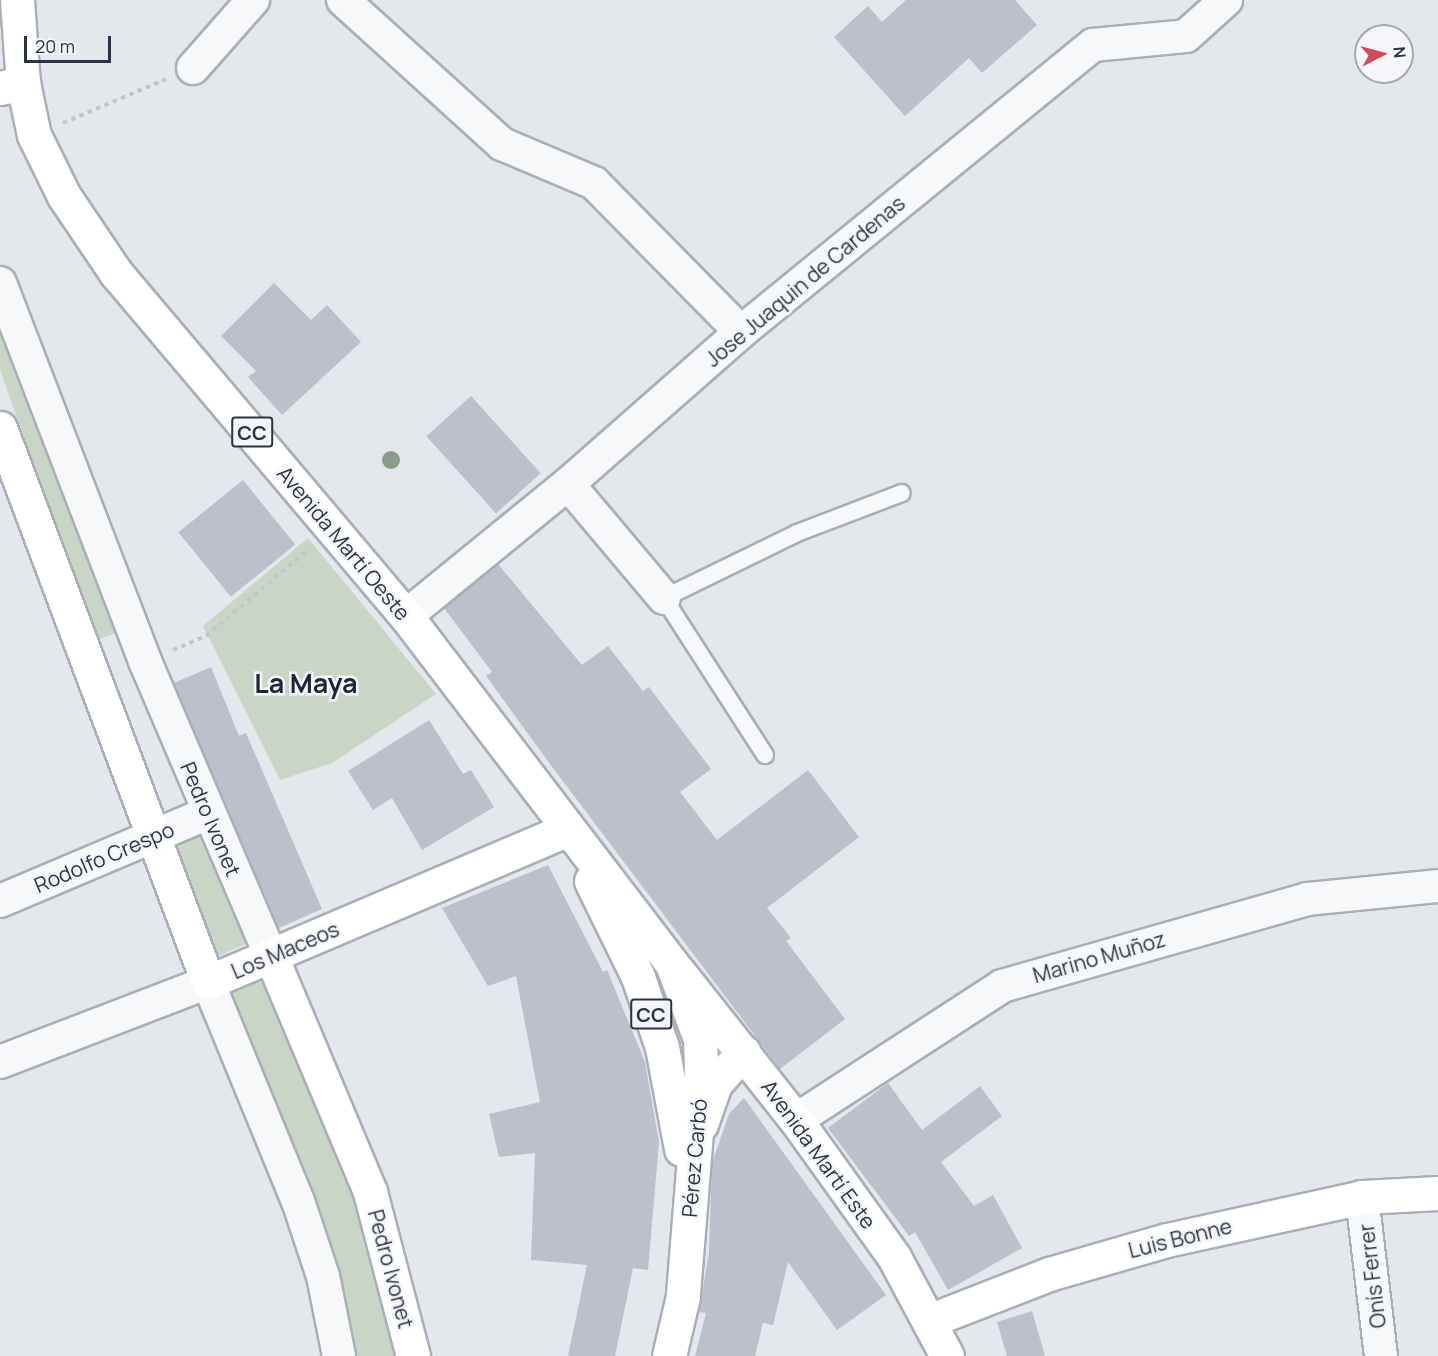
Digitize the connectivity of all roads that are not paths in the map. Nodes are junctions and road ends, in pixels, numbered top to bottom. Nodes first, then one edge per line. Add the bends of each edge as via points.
1 (17, 0) edge
2 (253, 0) edge
3 (343, 0) edge
4 (1226, 0) edge
5 (193, 68) road end
6 (11, 85) edge
7 (0, 283) edge
8 (741, 332) junction
9 (0, 428) edge
10 (568, 484) junction
11 (902, 494) dead end
12 (664, 598) junction
13 (406, 616) junction
14 (765, 755) dead end
15 (208, 813) junction
16 (566, 830) junction
17 (153, 837) junction
18 (1438, 886) edge
19 (0, 901) edge
20 (271, 956) junction
21 (672, 964) junction
22 (208, 982) junction
23 (744, 1052) junction
24 (0, 1062) edge
25 (796, 1120) junction
26 (696, 1137) junction
27 (1438, 1193) edge
28 (1362, 1197) junction
29 (688, 1214) junction
30 (931, 1320) junction
31 (339, 1356) edge
32 (413, 1356) edge
33 (669, 1356) edge
34 (947, 1356) edge
35 (1381, 1356) edge

1 - 6 main road, Avenida Martí Oeste / CC
2 - 5 street
3 - 8 street via 502,144 594,183
4 - 8 street, Jose Juaquin de Cardenas via 1186,36 1093,45
6 - 13 main road, Avenida Martí Oeste / CC via 64,196 116,273
7 - 15 street, Pedro Ivonet via 145,661
8 - 10 street, Jose Juaquin de Cardenas
9 - 17 main road
10 - 12 street
10 - 13 street, Jose Juaquin de Cardenas
11 - 12 lane via 797,533
12 - 14 lane
13 - 16 main road, Avenida Martí Oeste / CC
15 - 17 street, Rodolfo Crespo
15 - 20 street, Pedro Ivonet
16 - 20 main road, Los Maceos
16 - 21 main road, Avenida Martí Oeste / CC
16 - 29 main road, Avenida Martí Oeste / CC via 638,977 662,1047 678,1115
17 - 19 street, Rodolfo Crespo
17 - 22 main road
18 - 25 street, Marino Muñoz via 1307,899 1002,986
20 - 22 main road, Los Maceos
20 - 32 main road, Pedro Ivonet via 370,1192
21 - 23 main road, Avenida Martí Este
21 - 26 main road, Pérez Carbó / CC via 700,1039
22 - 24 street, Los Maceos
22 - 31 street via 298,1201 322,1276
23 - 25 main road, Avenida Martí Este
23 - 26 main road via 715,1084
25 - 30 main road, Avenida Martí Este via 894,1257
26 - 29 main road, Pérez Carbó / CC
27 - 28 main road, Luis Bonne
28 - 30 main road, Luis Bonne via 1167,1240 1049,1274
28 - 35 street, Onís Ferrer
29 - 33 main road, Pérez Carbó / CC via 683,1296
30 - 34 main road, Avenida Martí Este

